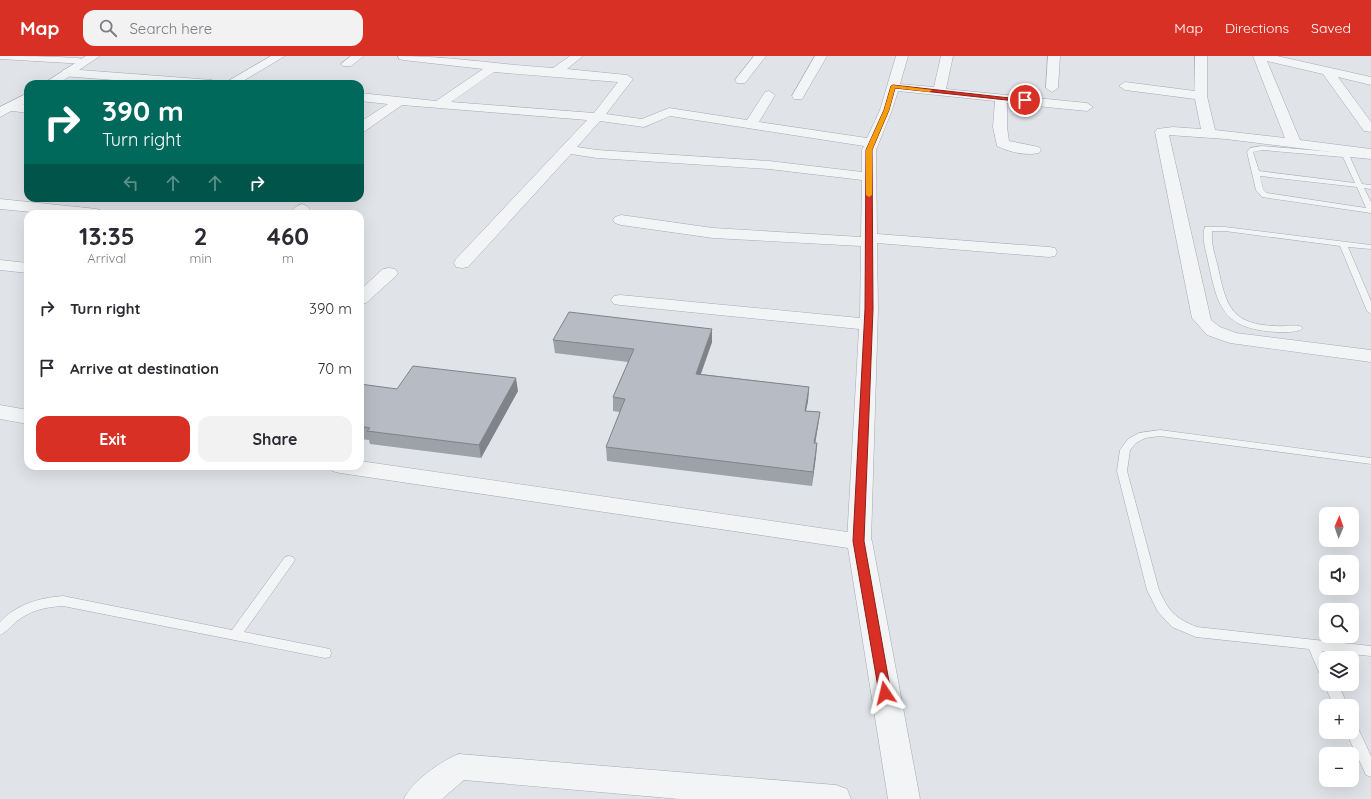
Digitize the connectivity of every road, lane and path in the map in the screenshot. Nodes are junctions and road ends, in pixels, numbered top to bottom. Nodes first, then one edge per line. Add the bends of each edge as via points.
1 (0, 56) edge
2 (279, 56) edge
3 (358, 56) edge
4 (577, 56) edge
5 (760, 56) edge
6 (821, 56) edge
7 (902, 56) edge
8 (947, 56) edge
9 (1054, 56) edge
10 (1201, 56) edge
11 (1261, 56) edge
12 (1314, 56) edge
13 (403, 57) dead end
14 (90, 59) edge
15 (347, 64) dead end
16 (497, 67) junction
17 (1323, 70) junction
18 (556, 72) junction
19 (67, 73) junction
20 (56, 80) edge
21 (159, 80) edge
22 (236, 80) edge
23 (741, 80) dead end
24 (1371, 80) edge
25 (893, 86) junction
26 (1125, 86) dead end
27 (1052, 88) dead end
28 (939, 91) junction
29 (769, 95) dead end
30 (798, 96) dead end
31 (1201, 96) junction
32 (364, 97) edge
33 (1001, 98) junction
34 (24, 99) edge
35 (400, 101) junction
36 (438, 105) junction
37 (1087, 107) dead end
38 (24, 109) edge
39 (5, 110) edge
40 (597, 117) junction
41 (751, 124) junction
42 (364, 125) edge
43 (1369, 128) dead end
44 (1209, 133) junction
45 (872, 142) junction
46 (1295, 145) junction
47 (567, 149) junction
48 (1034, 150) dead end
49 (1371, 153) edge
50 (1345, 154) junction
51 (1371, 157) edge
52 (1255, 174) junction
53 (869, 177) junction
54 (1360, 186) junction
55 (1371, 187) edge
56 (0, 204) edge
57 (58, 210) edge
58 (1371, 210) edge
59 (621, 220) dead end
60 (869, 240) junction
61 (1343, 243) junction
62 (1371, 247) edge
63 (1049, 252) dead end
64 (462, 263) dead end
65 (0, 265) edge
66 (24, 268) edge
67 (389, 273) dead end
68 (364, 295) edge
69 (620, 300) dead end
70 (1371, 311) edge
71 (868, 324) junction
72 (1299, 328) dead end
73 (1371, 356) edge
74 (0, 412) edge
75 (24, 416) edge
76 (1371, 461) edge
77 (364, 469) edge
78 (859, 541) junction
79 (289, 560) dead end
80 (0, 630) edge
81 (235, 635) junction
82 (1313, 644) junction
83 (1371, 651) edge
84 (325, 653) dead end
85 (1319, 657) edge
86 (1356, 739) edge
87 (1371, 771) edge
88 (419, 799) edge
89 (836, 799) edge
90 (904, 799) edge

1 - 14 street
2 - 22 street
3 - 15 street
4 - 18 street
5 - 23 street
6 - 30 street
7 - 25 street
8 - 28 street
9 - 27 street
10 - 31 street
11 - 17 street
11 - 46 street
12 - 17 street
13 - 16 street
14 - 19 street
16 - 18 street
16 - 36 street via 485,71
17 - 24 street
17 - 43 street
18 - 40 street via 627,80
19 - 20 street
19 - 21 street
25 - 28 street
25 - 45 street
26 - 31 street
28 - 33 street
29 - 41 street
31 - 44 street
32 - 35 street
33 - 37 street
33 - 48 street via 1002,143 1010,147
34 - 39 street
35 - 36 street
35 - 42 street
36 - 40 street
38 - 39 street
40 - 41 street via 644,123 669,112
40 - 47 street
41 - 45 street
44 - 46 street
44 - 73 street via 1168,130 1162,132 1201,318 1206,325 1223,336 1243,340
45 - 53 street via 869,150
46 - 49 street
47 - 53 street via 597,154 769,165
47 - 64 street
50 - 51 lane
50 - 52 lane via 1252,149 1250,152
50 - 54 lane
52 - 54 lane
52 - 58 lane via 1261,192 1268,196
53 - 60 street
54 - 55 lane
54 - 58 lane
56 - 57 street
59 - 60 street via 713,233
60 - 63 street
60 - 71 street
61 - 62 lane
61 - 70 lane
61 - 72 lane via 1208,229 1215,276 1223,302 1230,312 1250,324 1265,328
65 - 66 street
67 - 68 street
69 - 71 street
71 - 78 street
74 - 75 street
76 - 82 lane via 1216,438 1160,434 1143,435 1132,441 1125,450 1122,471 1154,590 1162,609 1176,624 1196,632
77 - 78 street
78 - 90 street
79 - 81 lane
80 - 81 lane via 29,606 63,601
81 - 84 lane
82 - 83 lane
82 - 85 lane
86 - 87 lane
88 - 89 street via 459,767

